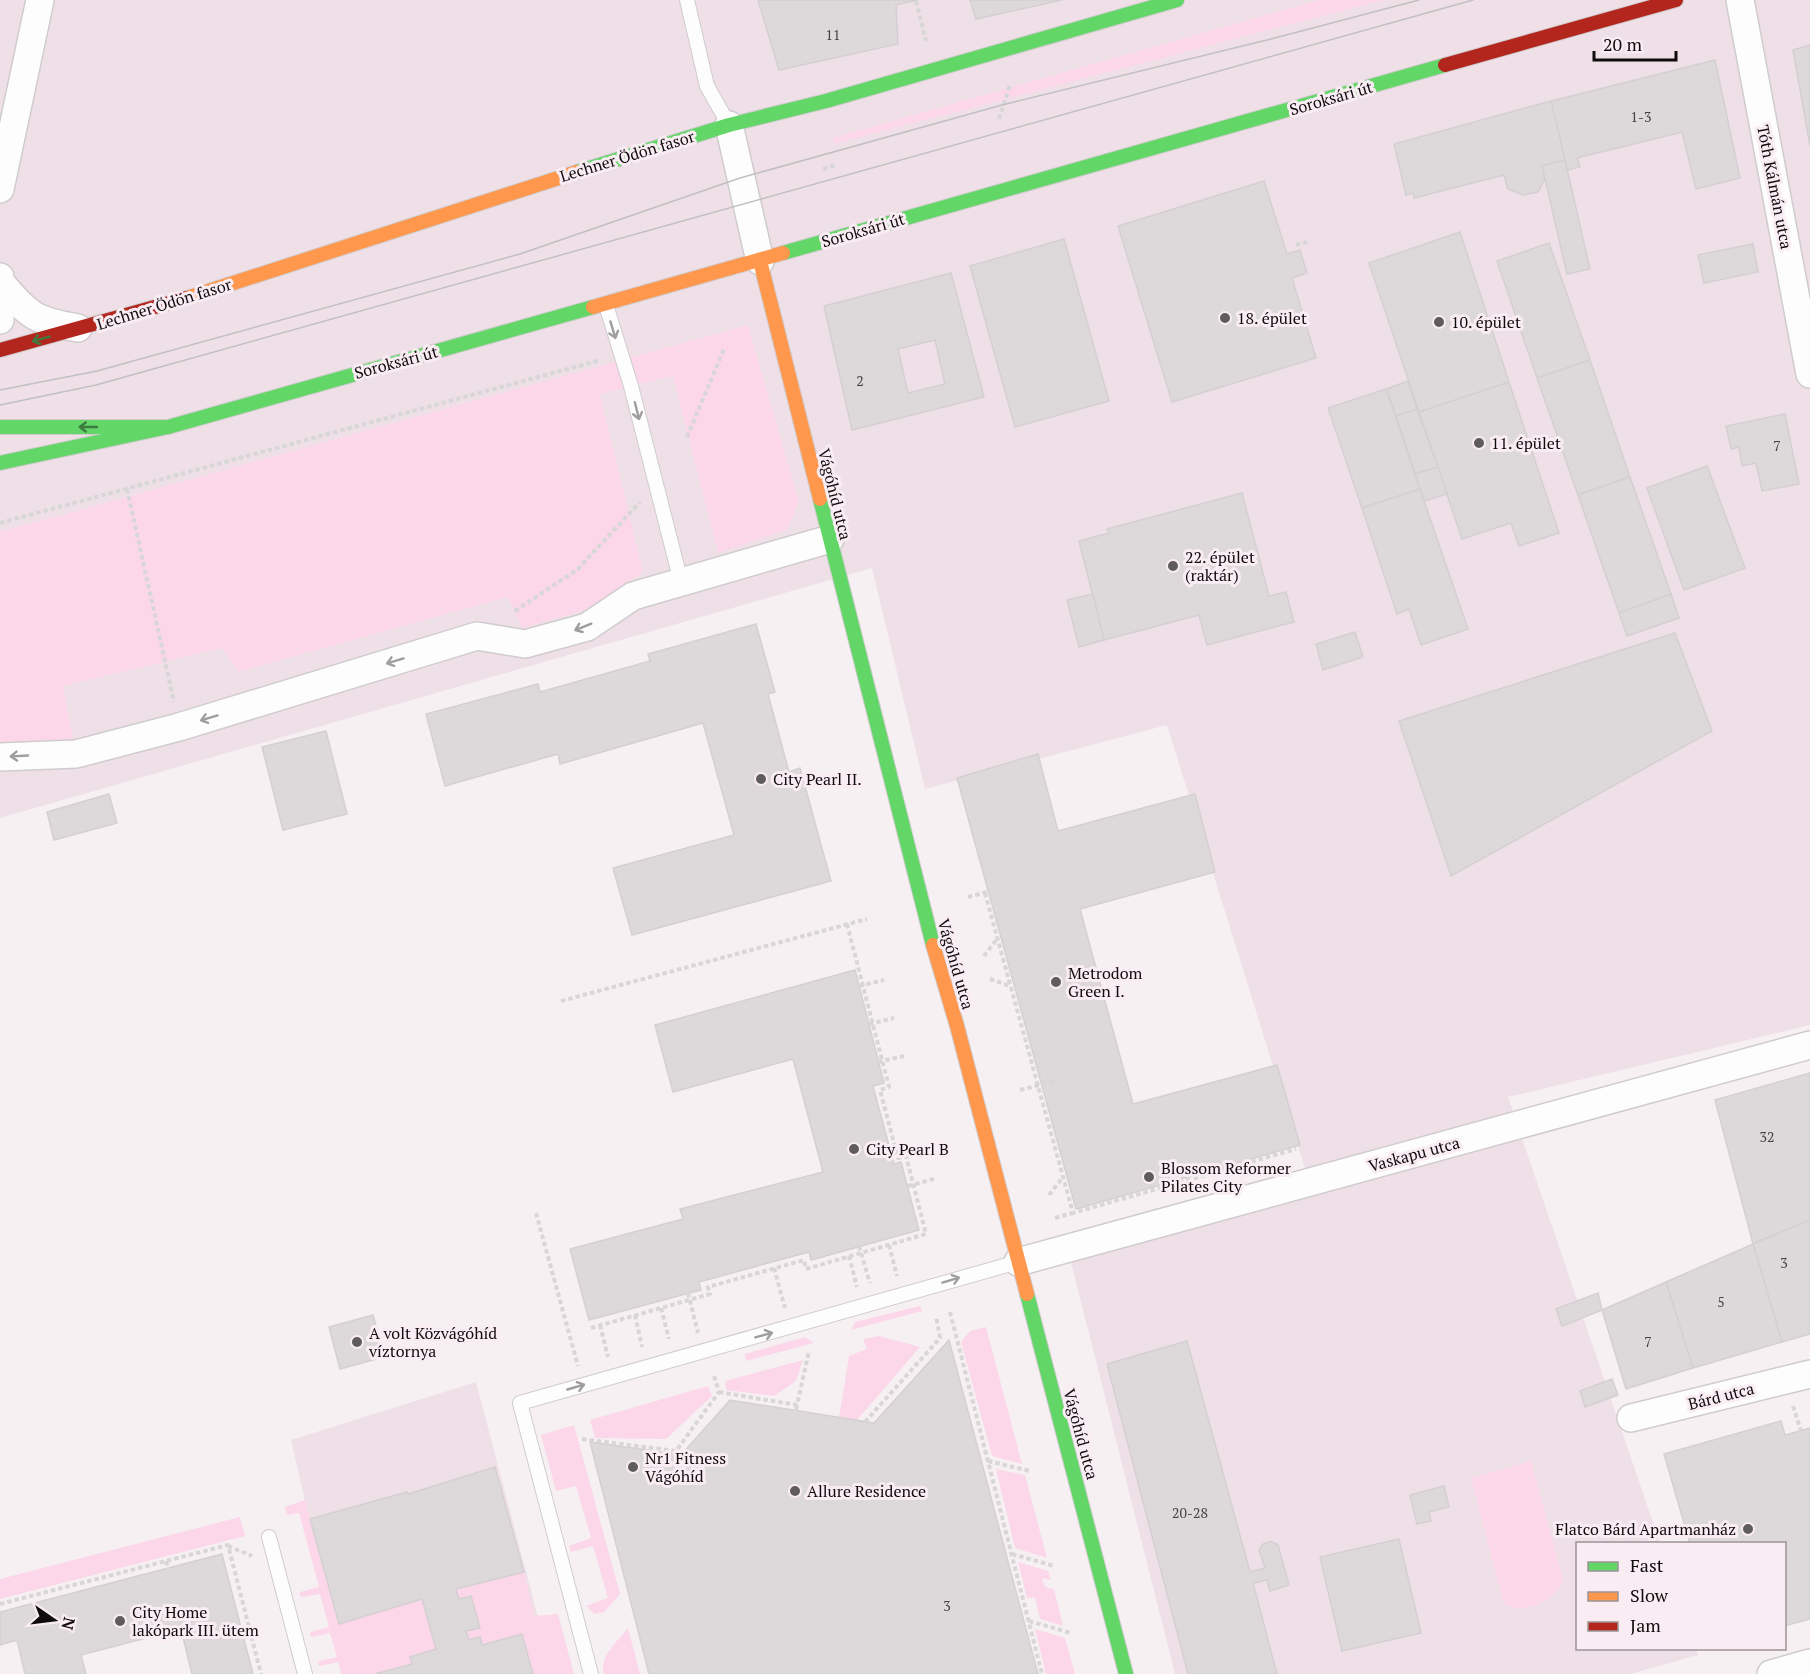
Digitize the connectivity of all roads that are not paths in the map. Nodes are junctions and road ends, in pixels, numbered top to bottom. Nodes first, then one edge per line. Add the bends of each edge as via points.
1 (40, 0) edge
2 (687, 0) edge
3 (1178, 0) edge
4 (1676, 0) edge
5 (1740, 0) edge
6 (729, 125) junction
7 (0, 189) edge
8 (760, 261) junction
9 (1, 280) edge
10 (606, 305) junction
11 (0, 320) edge
12 (82, 328) junction
13 (0, 350) edge
14 (1810, 374) edge
15 (0, 427) edge
16 (168, 427) junction
17 (49, 454) junction
18 (0, 464) edge
19 (0, 477) edge
20 (830, 539) junction
21 (681, 582) junction
22 (0, 757) edge
23 (1810, 1045) edge
24 (1018, 1262) junction
25 (1810, 1374) edge
26 (1631, 1418) dead end
27 (268, 1538) dead end
28 (1810, 1663) edge
29 (305, 1674) edge
30 (591, 1674) edge
31 (1126, 1674) edge
32 (1771, 1674) edge

1 - 7 street
2 - 6 lane via 707,86
3 - 6 street, Lechner Ödön fasor
4 - 8 street, Soroksári út
5 - 14 street, Tóth Kálmán utca
6 - 8 street
6 - 12 street, Lechner Ödön fasor
8 - 10 street, Soroksári út
8 - 20 street, Vágóhíd utca
9 - 11 street
9 - 12 street, Lechner Ödön fasor via 21,306 45,322
10 - 16 street, Soroksári út
10 -> 21 lane
12 -> 13 street, Lechner Ödön fasor
16 -> 15 street
16 - 17 street, Soroksári út
17 - 18 street, Soroksári út
17 - 19 street, Soroksári út
20 - 21 street
20 - 24 street, Vágóhíd utca via 927,926
21 -> 22 street via 633,596 587,627 525,644 477,636 179,727 76,754
23 - 24 street, Vaskapu utca
30 -> 24 lane via 520,1403
24 - 31 street, Vágóhíd utca
25 - 26 street, Bárd utca
27 - 29 lane
28 - 32 street

